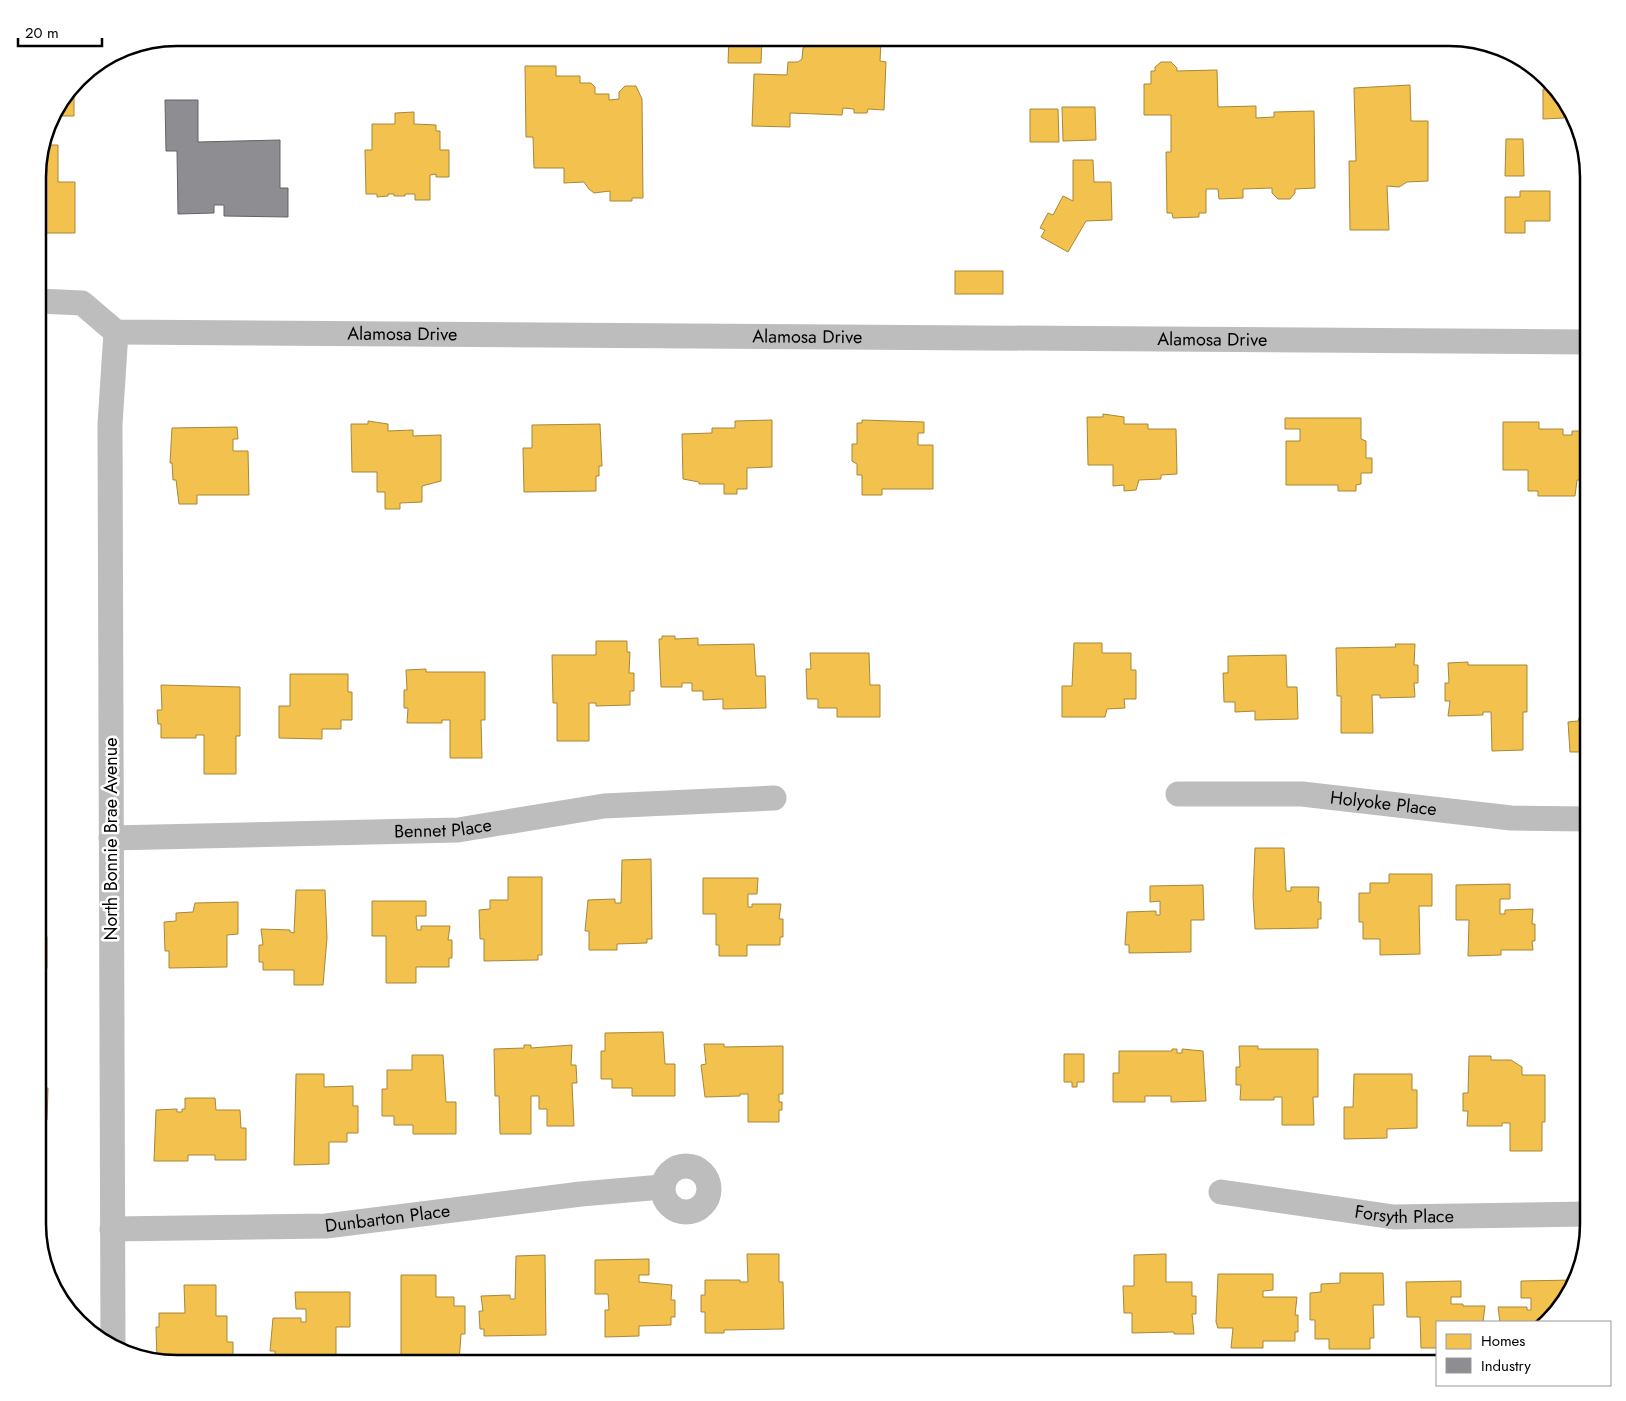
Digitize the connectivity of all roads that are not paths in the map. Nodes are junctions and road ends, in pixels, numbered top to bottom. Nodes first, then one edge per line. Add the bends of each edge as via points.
1 (47, 301) edge
2 (116, 332) junction
3 (1580, 342) edge
4 (1178, 794) dead end
5 (774, 798) dead end
6 (1580, 819) edge
7 (111, 838) junction
8 (662, 1187) dead end
9 (1221, 1192) dead end
10 (1580, 1214) edge
11 (112, 1229) junction
12 (108, 1335) edge

1 - 2 street via 82,303
2 - 3 street, Alamosa Drive
2 - 7 street, North Bonnie Brae Avenue via 110,424
4 - 6 street, Holyoke Place via 1302,794 1512,818
5 - 7 street, Bennet Place via 604,806 458,830
7 - 11 street, North Bonnie Brae Avenue
8 - 11 street, Dunbarton Place via 326,1226
9 - 10 street, Forsyth Place via 1394,1217
11 - 12 street, North Bonnie Brae Avenue

